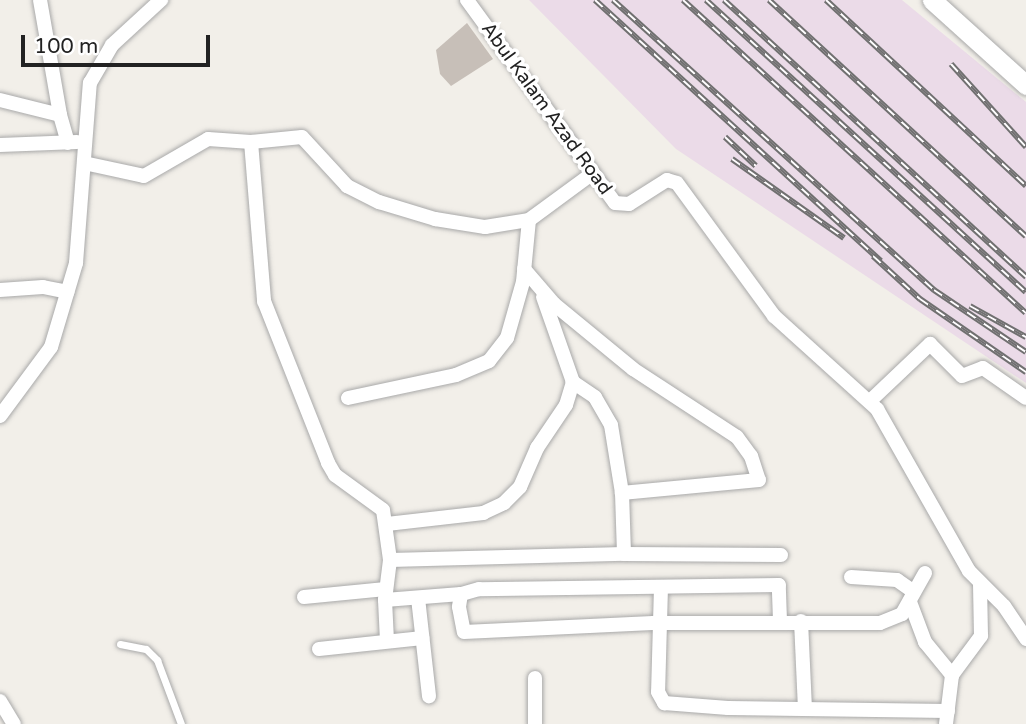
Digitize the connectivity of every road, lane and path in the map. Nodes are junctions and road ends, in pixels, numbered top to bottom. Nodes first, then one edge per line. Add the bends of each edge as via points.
1 (40, 0) edge
2 (161, 0) edge
3 (467, 0) edge
4 (932, 0) edge
5 (1026, 85) edge
6 (0, 100) edge
7 (60, 115) junction
8 (86, 142) junction
9 (251, 142) junction
10 (68, 143) junction
11 (0, 145) edge
12 (84, 163) junction
13 (593, 173) junction
14 (529, 220) junction
15 (524, 269) junction
16 (0, 290) edge
17 (68, 292) junction
18 (542, 292) junction
19 (573, 382) junction
20 (348, 398) dead end
21 (1026, 398) edge
22 (870, 401) junction
23 (0, 416) edge
24 (622, 493) junction
25 (387, 524) junction
26 (624, 554) junction
27 (781, 555) dead end
28 (390, 560) junction
29 (925, 573) dead end
30 (851, 576) dead end
31 (980, 583) junction
32 (661, 587) junction
33 (461, 594) junction
34 (386, 595) junction
35 (912, 596) junction
36 (304, 597) dead end
37 (418, 598) junction
38 (780, 621) junction
39 (801, 621) junction
40 (658, 622) junction
41 (422, 638) junction
42 (1026, 639) edge
43 (387, 641) junction
44 (120, 644) dead end
45 (319, 649) dead end
46 (952, 676) junction
47 (535, 678) dead end
48 (429, 696) dead end
49 (0, 701) edge
50 (805, 709) junction
51 (947, 717) edge
52 (14, 724) edge
53 (181, 724) edge
54 (535, 724) edge

1 - 7 street
2 - 8 street via 111,45 96,69 90,83
3 - 13 street, Abul Kalam Azad Road
4 - 5 street
6 - 7 street
7 - 10 street
8 - 10 street
8 - 12 street
9 - 12 street via 208,139 144,176
9 - 14 street via 302,137 347,186 379,202 435,219 485,227
9 - 25 street via 264,301 328,463 342,481 378,503
10 - 11 street
12 - 17 street via 76,263
13 - 14 street
13 - 22 street, Abul Kalam Azad Road via 622,206 667,180 677,183 774,316
14 - 15 street
15 - 18 street
15 - 20 street via 507,338 489,361 456,375
16 - 17 street via 30,286
17 - 23 street via 51,347
18 - 19 street
18 - 24 street via 633,369 737,437 751,456 759,481
19 - 24 street via 590,391 611,425
19 - 25 street via 566,405 537,448 526,476 504,503 483,513
21 - 22 street via 983,368 962,376 930,344
22 - 31 street, Abul Kalam Azad Road via 938,522
24 - 26 street
25 - 28 street
26 - 27 street
26 - 28 street
28 - 34 street
29 - 35 street
30 - 35 street via 897,580
31 - 42 street, Abul Kalam Azad Road via 1004,606
31 - 46 street via 981,636
32 - 33 street via 512,588
32 - 38 street via 779,585
32 - 40 street
33 - 37 street
33 - 40 street via 459,626 464,632
34 - 36 street
34 - 37 street
34 - 43 street
35 - 39 street via 894,621
35 - 46 street via 925,642
37 - 41 street
38 - 39 street
38 - 40 street
39 - 50 street
40 - 50 street via 658,692 664,703
41 - 43 street
41 - 48 street
43 - 45 street
44 - 53 lane via 146,649 157,660
46 - 51 street
47 - 54 street
49 - 52 street
50 - 51 street

